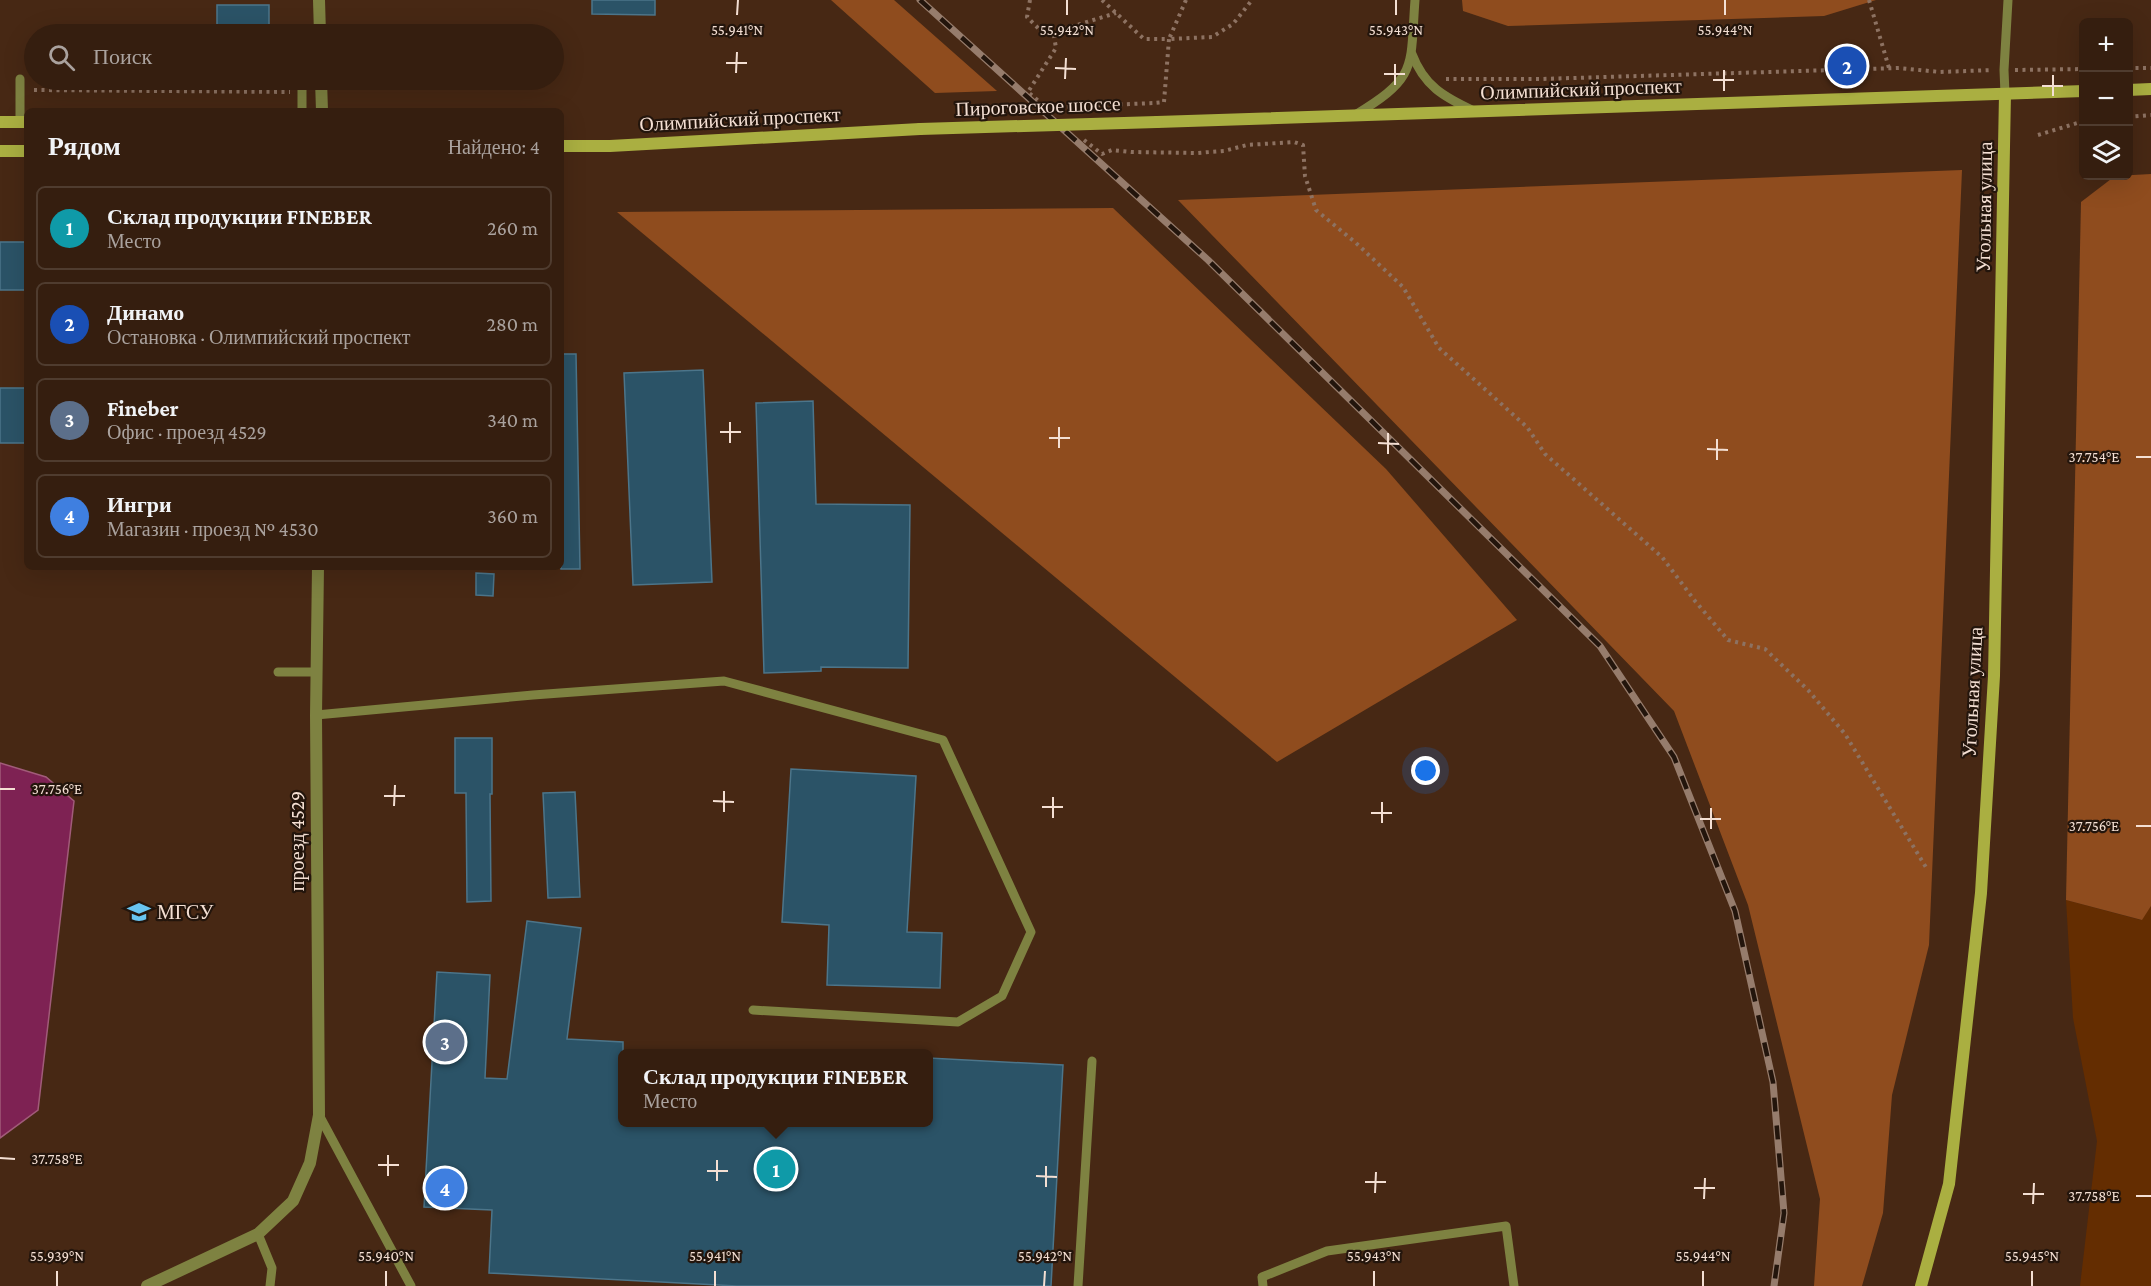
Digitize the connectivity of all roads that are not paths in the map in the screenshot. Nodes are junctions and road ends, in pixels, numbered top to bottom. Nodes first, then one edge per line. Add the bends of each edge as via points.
1 (320, 0) edge
2 (1415, 0) edge
3 (2008, 0) edge
4 (320, 24) edge
5 (1412, 54) junction
6 (20, 79) dead end
7 (2151, 89) edge
8 (302, 90) edge
9 (321, 90) edge
10 (2133, 90) edge
11 (2079, 92) edge
12 (2005, 94) junction
13 (302, 108) edge
14 (322, 108) edge
15 (1474, 111) junction
16 (1355, 115) junction
17 (0, 122) edge
18 (24, 122) edge
19 (1157, 122) joint
20 (920, 129) joint
21 (564, 146) edge
22 (0, 151) edge
23 (24, 152) edge
24 (318, 570) edge
25 (278, 672) dead end
26 (317, 672) junction
27 (316, 715) junction
28 (753, 1010) dead end
29 (1092, 1061) dead end
30 (319, 1115) junction
31 (258, 1234) junction
32 (147, 1286) edge
33 (270, 1286) edge
34 (411, 1286) edge
35 (1078, 1286) edge
36 (1263, 1286) edge
37 (1514, 1286) edge
38 (1921, 1286) edge

1 - 4 street
2 - 5 lane
3 - 12 lane
5 - 15 lane via 1418,71 1434,88
5 - 16 lane via 1407,72 1396,87
6 - 18 lane
7 - 10 main road
8 - 13 lane
9 - 14 street
11 - 12 main road
12 - 15 main road, Олимпийский проспект
12 - 38 main road, Угольная улица via 1994,676 1981,893 1949,1184
15 - 16 main road, Олимпийский проспект
16 - 19 main road, Олимпийский проспект
17 - 18 main road
19 - 20 main road, Пироговское шоссе, bridge
20 - 21 main road, Олимпийский проспект
22 - 23 main road
24 - 26 street, проезд 4529
25 - 26 lane
26 - 27 street, проезд 4529
27 - 28 lane via 724,681 943,740 1031,932 1002,996 958,1022
27 - 30 street, проезд 4529
29 - 35 lane
30 - 31 street, проезд 4529 via 310,1163 293,1201
30 - 34 lane
31 - 32 street, проезд 4529
31 - 33 lane via 272,1268
36 - 37 lane via 1262,1277 1327,1251 1506,1226

